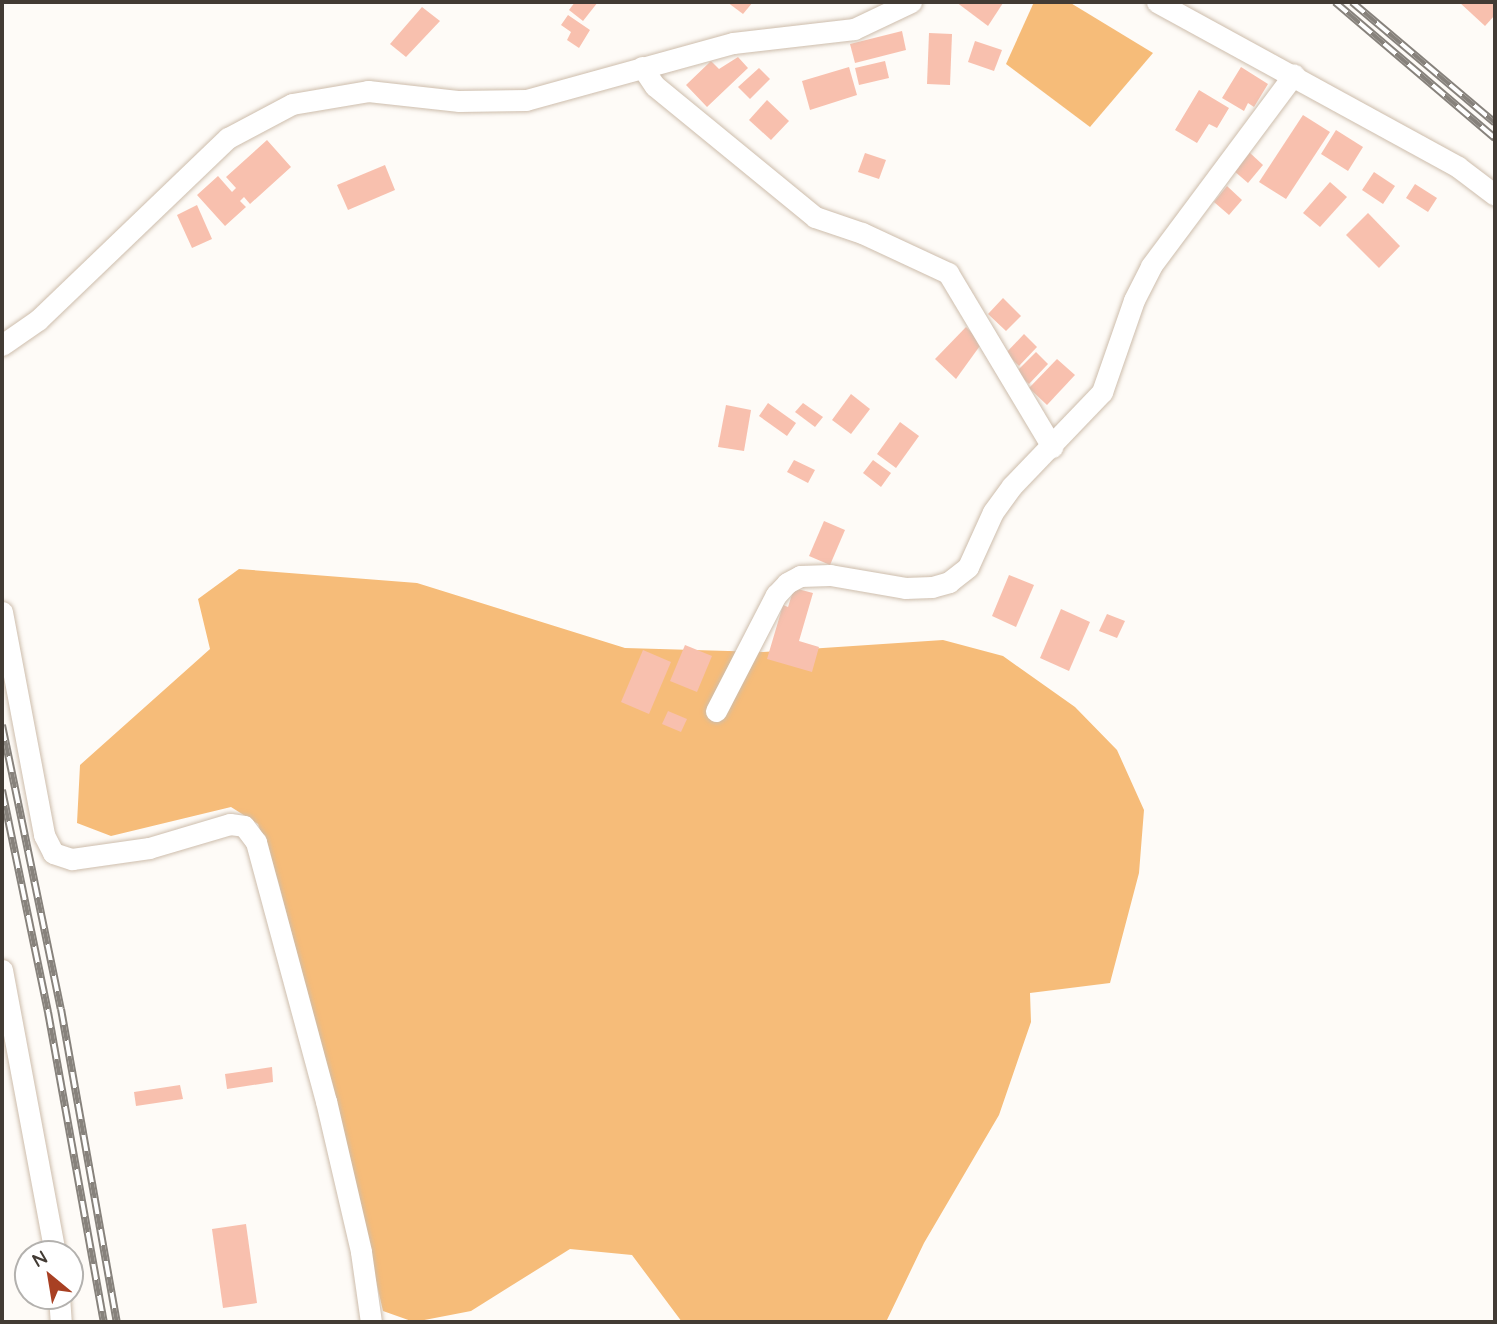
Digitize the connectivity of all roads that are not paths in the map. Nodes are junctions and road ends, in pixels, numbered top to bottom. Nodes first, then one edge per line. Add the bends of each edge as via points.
1 (911, 2) edge
2 (1157, 2) edge
3 (642, 66) junction
4 (1294, 74) junction
5 (1495, 195) edge
6 (2, 345) edge
7 (1052, 447) junction
8 (2, 612) edge
9 (716, 711) dead end
10 (2, 970) edge
11 (52, 1240) edge
12 (371, 1322) edge

1 - 3 street via 880,20 833,34 733,43
2 - 4 street
3 - 6 street via 526,100 459,101 368,90 312,97 275,110 228,138 37,320
3 - 7 street via 655,86 815,217 948,273
4 - 5 street via 1458,167
4 - 7 street via 1151,267 1133,300 1102,392
7 - 9 street via 1012,486 993,512 968,567 949,582 905,588 830,575 800,576 787,583 776,595
8 - 12 street via 44,835 52,853 72,859 149,848 230,824 244,826 256,842 326,1101 361,1252
10 - 11 street

